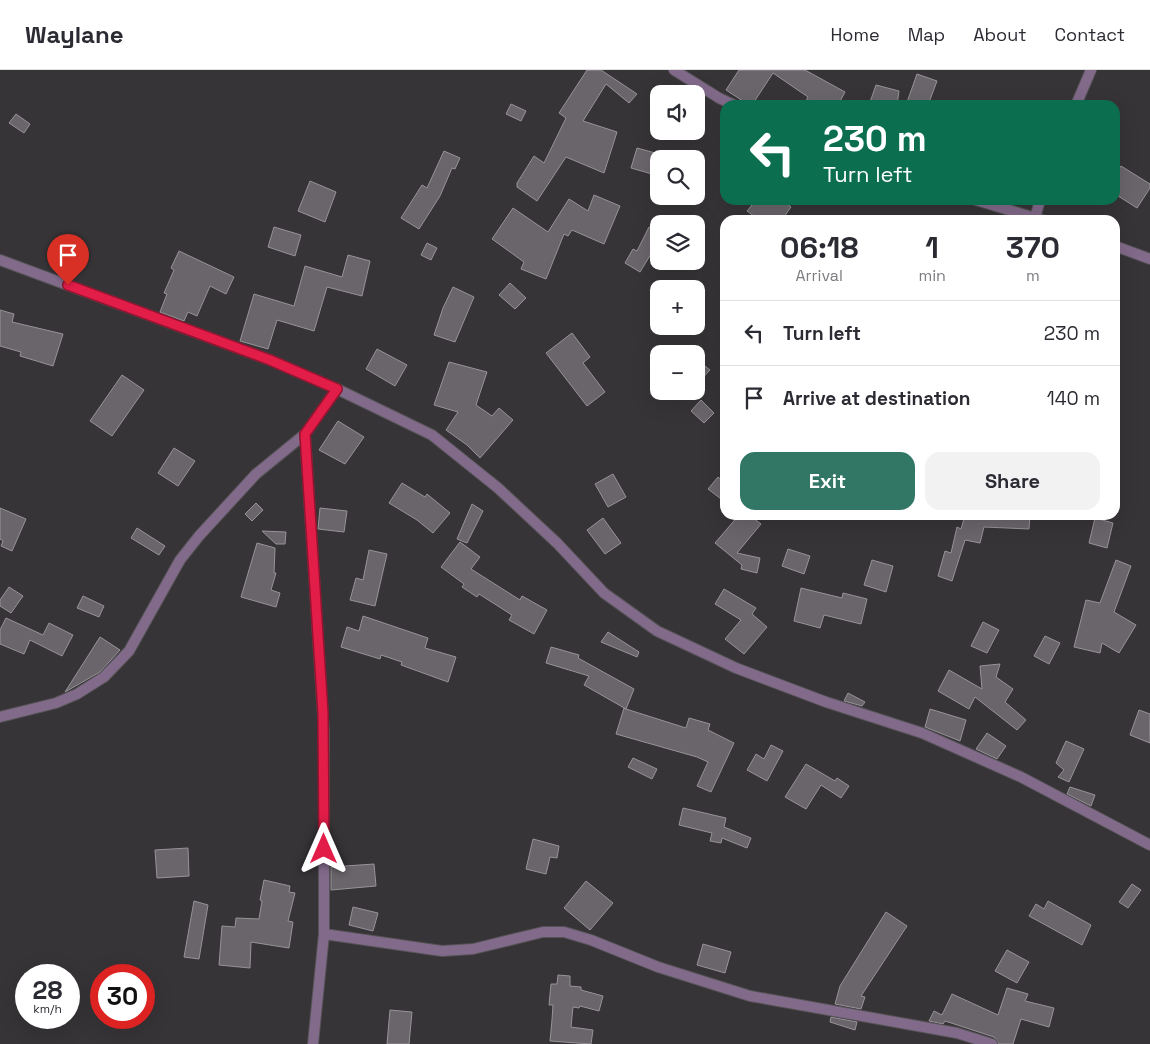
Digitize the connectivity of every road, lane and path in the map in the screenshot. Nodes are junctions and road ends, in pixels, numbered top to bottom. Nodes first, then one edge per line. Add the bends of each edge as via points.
1 (674, 70) edge
2 (1091, 70) edge
3 (723, 100) edge
4 (1078, 100) edge
5 (992, 205) edge
6 (1025, 215) edge
7 (1120, 248) edge
8 (1150, 259) edge
9 (0, 260) edge
10 (337, 389) junction
11 (305, 434) junction
12 (0, 717) edge
13 (1150, 845) edge
14 (324, 934) junction
15 (313, 1044) edge
16 (992, 1044) edge

1 - 3 street
2 - 4 street
5 - 6 street
7 - 8 street
9 - 10 street via 270,360
10 - 11 street
10 - 13 street via 432,435 498,488 557,543 604,594 656,631 736,668 922,733 1021,777
11 - 12 street via 256,474 199,536 180,560 129,652 104,677 56,704
11 - 14 street via 324,732
14 - 15 street
14 - 16 street via 442,951 472,949 543,932 564,932 658,967 750,996 957,1033

